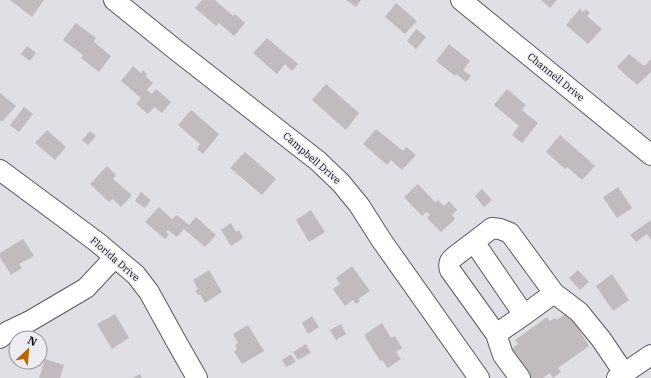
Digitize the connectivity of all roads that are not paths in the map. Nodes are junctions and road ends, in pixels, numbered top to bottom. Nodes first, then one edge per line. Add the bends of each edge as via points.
1 (114, 0) edge
2 (461, 0) edge
3 (651, 154) edge
4 (0, 170) edge
5 (474, 242) junction
6 (115, 257) junction
7 (554, 293) junction
8 (524, 315) junction
9 (496, 334) junction
10 (0, 338) edge
11 (651, 355) edge
12 (620, 376) edge
13 (197, 378) edge
14 (478, 378) edge
15 (520, 378) edge

1 - 14 street, Campbell Drive via 318,161 341,183 359,205
2 - 3 street, Channell Drive
4 - 6 street, Florida Drive
5 - 7 street via 492,228 510,232
5 - 8 street
5 - 9 street via 449,261 448,265
6 - 10 street via 86,288
6 - 13 street, Florida Drive via 136,275 149,292
7 - 8 street
7 - 12 street via 579,312 601,339
8 - 9 street
9 - 15 street via 503,355
11 - 12 street

